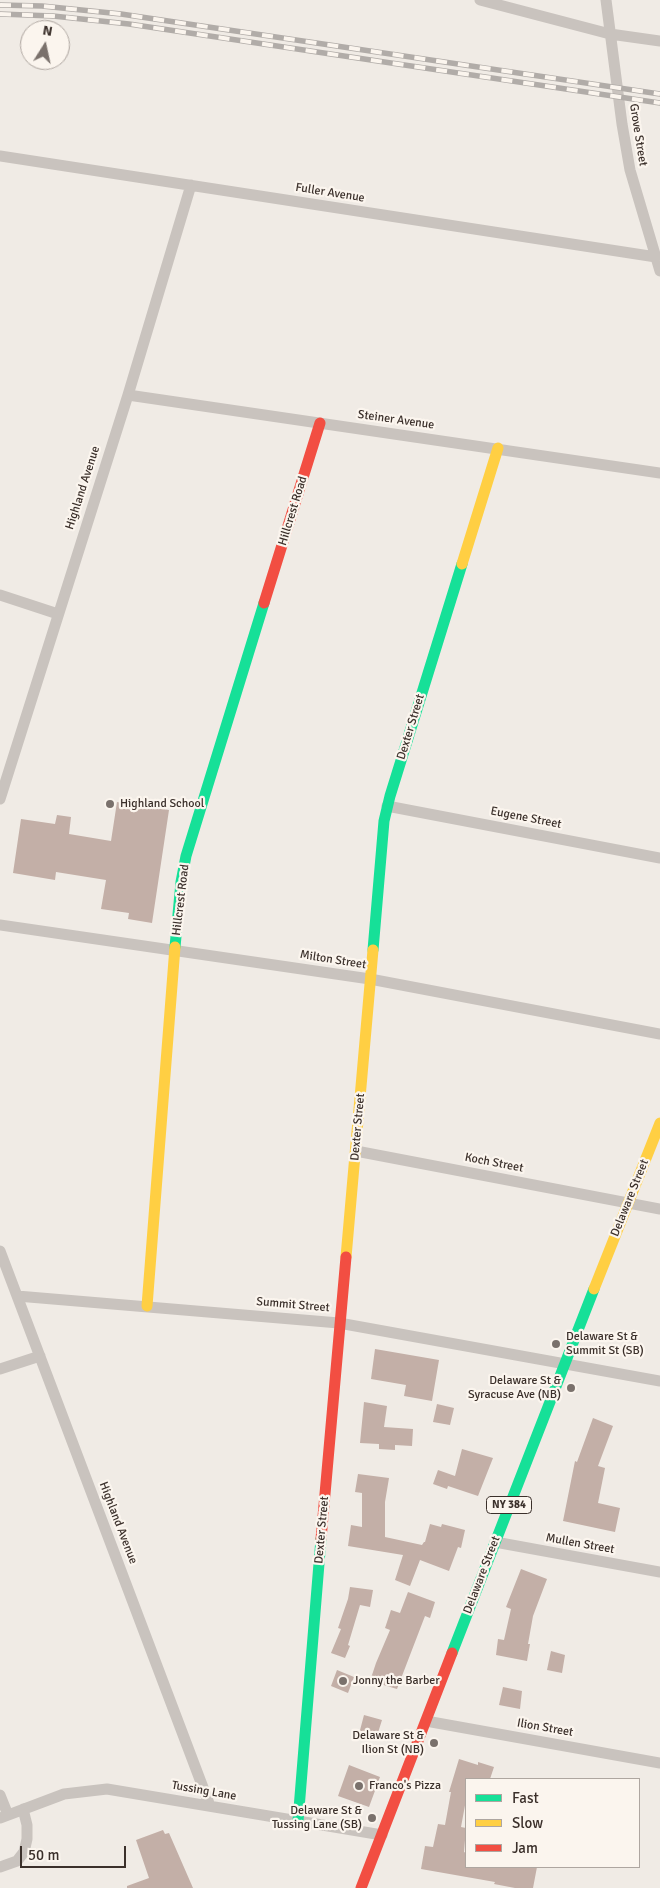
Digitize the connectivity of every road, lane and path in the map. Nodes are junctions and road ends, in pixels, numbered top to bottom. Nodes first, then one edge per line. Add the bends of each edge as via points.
1 (480, 0) edge
2 (606, 0) edge
3 (610, 34) junction
4 (660, 41) edge
5 (0, 156) edge
6 (191, 185) junction
7 (656, 258) junction
8 (660, 271) edge
9 (128, 395) junction
10 (320, 423) junction
11 (498, 448) junction
12 (660, 473) edge
13 (0, 595) edge
14 (58, 614) junction
15 (0, 799) edge
16 (387, 806) junction
17 (660, 858) edge
18 (0, 925) edge
19 (175, 950) junction
20 (370, 979) junction
21 (660, 1034) edge
22 (660, 1123) edge
23 (356, 1151) junction
24 (628, 1203) junction
25 (660, 1209) edge
26 (0, 1251) edge
27 (18, 1296) junction
28 (147, 1306) junction
29 (339, 1323) junction
30 (40, 1356) junction
31 (564, 1364) junction
32 (0, 1369) edge
33 (660, 1381) edge
34 (495, 1542) junction
35 (660, 1572) edge
36 (426, 1721) junction
37 (660, 1763) edge
38 (0, 1796) edge
39 (210, 1806) junction
40 (23, 1809) junction
41 (4, 1817) edge
42 (298, 1821) junction
43 (382, 1835) junction
44 (0, 1867) edge
45 (361, 1888) edge

1 - 3 street
2 - 3 street, Grove Street
3 - 4 street
3 - 7 street, Grove Street via 630,170
5 - 6 street, Fuller Avenue
6 - 7 street, Fuller Avenue
6 - 9 street, Highland Avenue
7 - 8 street, Grove Street
9 - 10 street, Steiner Avenue
9 - 14 street, Highland Avenue
10 - 11 street, Steiner Avenue
10 - 19 street, Hillcrest Road via 186,856
11 - 12 street, Steiner Avenue
11 - 16 street, Dexter Street
13 - 14 street
14 - 15 street, Highland Avenue
16 - 17 street, Eugene Street
16 - 20 street, Dexter Street
18 - 19 street, Milton Street
19 - 20 street, Milton Street
19 - 28 street, Hillcrest Road
20 - 21 street, Milton Street
20 - 23 street, Dexter Street
22 - 24 street, Delaware Street / NY 384
23 - 24 street, Koch Street
23 - 29 street, Dexter Street
24 - 25 street, Koch Street
24 - 31 street, Delaware Street / NY 384
26 - 27 street, Highland Avenue
27 - 28 street, Summit Street
27 - 30 street, Highland Avenue
28 - 29 street, Summit Street
29 - 31 street, Summit Street
29 - 42 street, Dexter Street
30 - 32 street
30 - 39 street, Highland Avenue
31 - 33 street, Summit Street
31 - 34 street, Delaware Street / NY 384
34 - 35 street, Mullen Street
34 - 36 street, Delaware Street / NY 384
36 - 37 street, Ilion Street
36 - 43 street, Delaware Street / NY 384
38 - 41 street
39 - 40 street, Tussing Lane via 107,1789 64,1794
39 - 42 street, Tussing Lane
40 - 41 street, Tussing Lane
40 - 44 street via 27,1825 24,1852 17,1861
42 - 43 street, Tussing Lane
43 - 45 street, Delaware Street / NY 384

